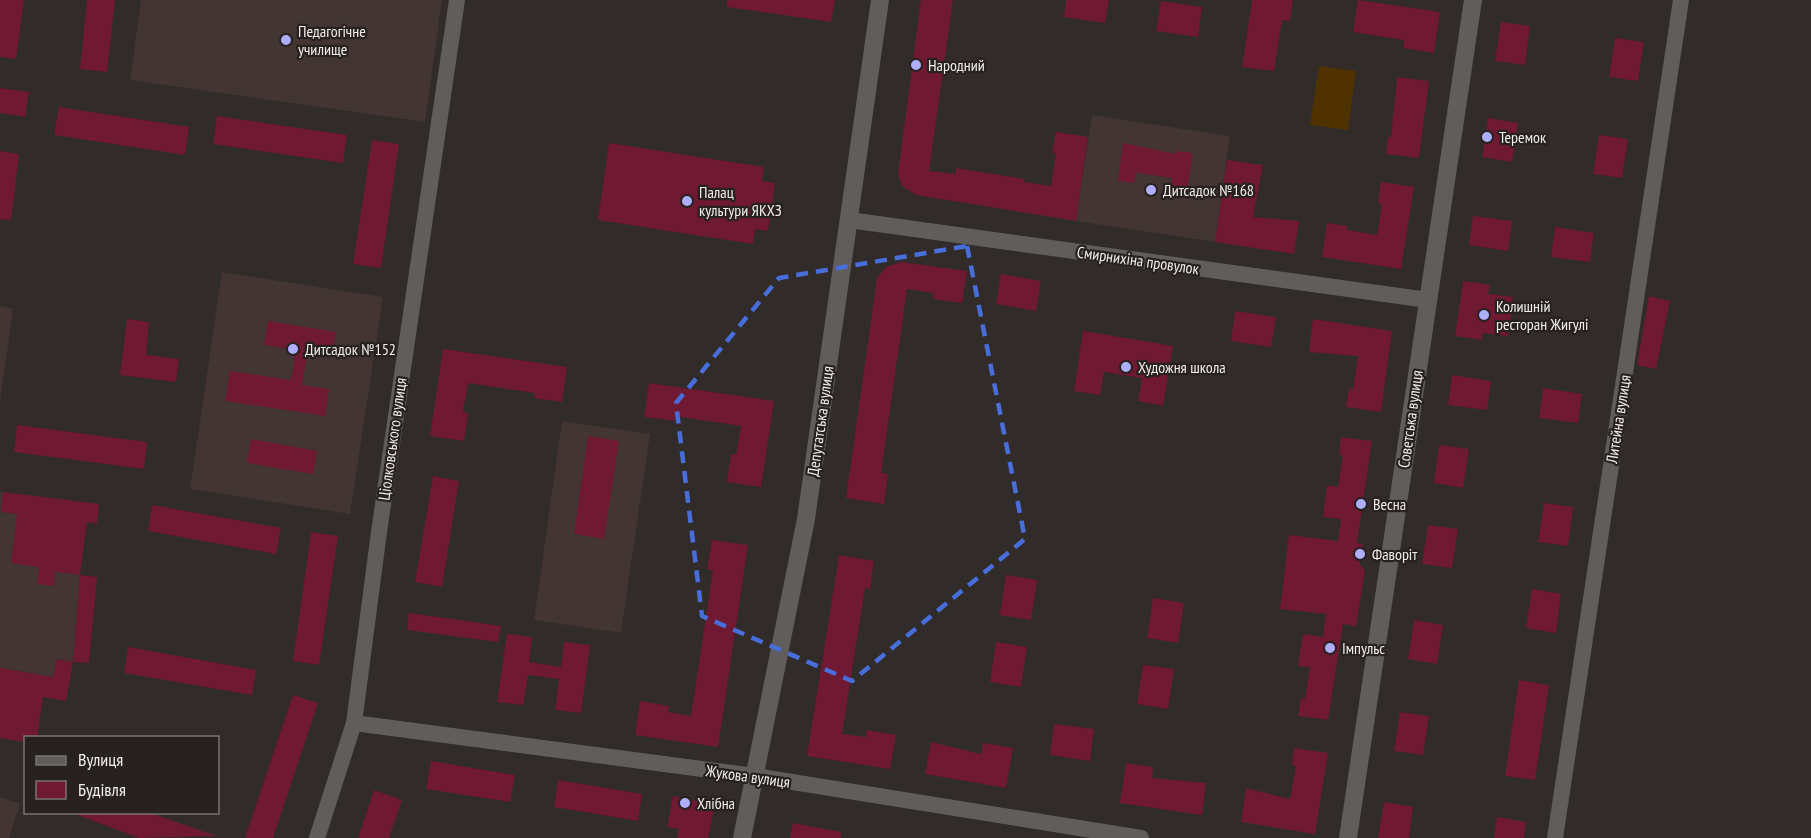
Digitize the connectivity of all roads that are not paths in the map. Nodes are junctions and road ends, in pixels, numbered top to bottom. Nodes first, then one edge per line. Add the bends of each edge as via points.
1 (457, 0) edge
2 (880, 0) edge
3 (1473, 0) edge
4 (1681, 0) edge
5 (849, 220) junction
6 (1428, 300) junction
7 (354, 723) junction
8 (755, 776) junction
9 (317, 838) edge
10 (742, 838) edge
11 (1141, 838) edge
12 (1348, 838) edge
13 (1555, 838) edge

1 - 7 street, Ціолковського вулиця
2 - 5 street, Депутатська вулиця
3 - 6 street, Советська вулиця
4 - 13 street, Литейна вулиця
5 - 6 street, Смирнихіна провулок
5 - 8 street, Депутатська вулиця via 806,519
6 - 12 street, Советська вулиця
7 - 8 street, Жукова вулиця
7 - 9 street, Ціолковського вулиця
8 - 10 street, Депутатська вулиця
8 - 11 street, Жукова вулиця

